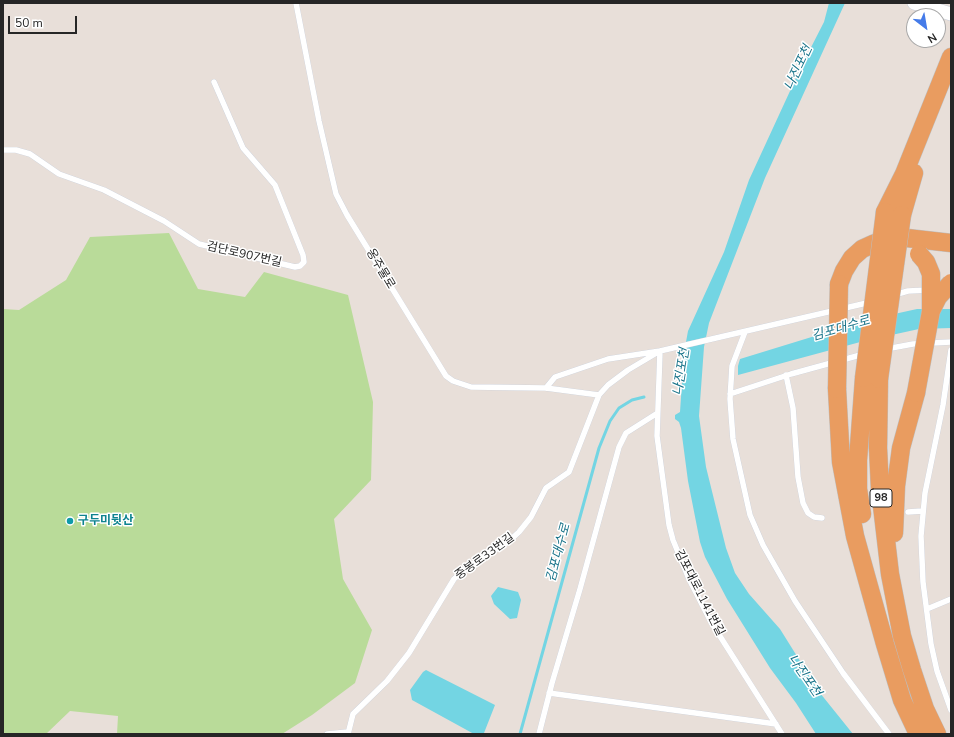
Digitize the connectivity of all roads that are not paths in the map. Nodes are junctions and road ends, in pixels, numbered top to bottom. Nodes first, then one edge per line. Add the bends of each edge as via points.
1 (296, 3) edge
2 (914, 3) edge
3 (951, 14) edge
4 (951, 57) edge
5 (951, 81) edge
6 (214, 82) dead end
7 (3, 150) edge
8 (893, 213) junction
9 (888, 238) junction
10 (951, 243) edge
11 (951, 283) edge
12 (951, 292) edge
13 (931, 311) junction
14 (745, 332) junction
15 (951, 342) edge
16 (951, 350) edge
17 (660, 351) junction
18 (786, 375) junction
19 (871, 378) junction
20 (546, 388) junction
21 (730, 394) junction
22 (599, 395) junction
23 (656, 414) junction
24 (922, 511) junction
25 (908, 512) dead end
26 (822, 518) dead end
27 (951, 599) edge
28 (875, 606) junction
29 (927, 609) junction
30 (898, 616) junction
31 (549, 693) junction
32 (951, 710) edge
33 (776, 724) junction
34 (348, 733) edge
35 (327, 734) edge
36 (539, 734) edge
37 (782, 734) edge
38 (889, 734) edge
39 (918, 734) edge
40 (937, 734) edge

1 - 20 lane, 옹주물로 via 336,194 437,363 446,376 461,385 483,388
2 - 3 street
4 - 8 highway via 904,174
5 - 8 highway via 914,173
6 - 7 lane, 검단로907번길 via 243,148 275,185 303,255 304,262 300,266 295,267 199,244 164,220 104,190 59,174 30,154
8 - 19 highway, 98, bridge
9 - 10 highway
9 - 13 highway, bridge via 913,247 926,262 931,274
9 - 28 highway, bridge via 862,249 852,258 839,284 837,389 841,462 855,536
11 - 13 highway, bridge via 938,297
12 - 14 lane via 908,291
13 - 30 highway, bridge via 916,393 901,448 896,486 894,536
14 - 17 lane
14 - 21 lane via 732,366
15 - 18 lane via 883,349
16 - 24 lane
17 - 20 lane via 608,359 555,377
17 - 22 lane via 628,370
17 - 23 lane, 김포대로1141번길
18 - 21 lane
18 - 26 lane via 794,408 798,477 803,503 808,513
19 - 28 highway, 98 via 858,460 858,489
19 - 30 highway, 98 via 883,524
20 - 22 lane, 옹주물로
21 - 38 lane via 733,438 740,474 750,515 763,545 834,660
22 - 34 lane, 중봉로33번길 via 569,472 546,488 531,517 519,532 454,579 409,653 387,681 353,714
23 - 31 lane via 626,433 619,447
23 - 33 lane, 김포대로1141번길 via 658,453 669,525 678,556 714,627
24 - 25 lane
24 - 29 lane via 921,556
27 - 29 lane
28 - 39 highway, 98 via 902,700
29 - 32 lane via 936,664
30 - 40 highway, 98 via 912,670 925,709
31 - 33 lane
31 - 36 lane
33 - 37 lane, 김포대로1141번길
34 - 35 lane

